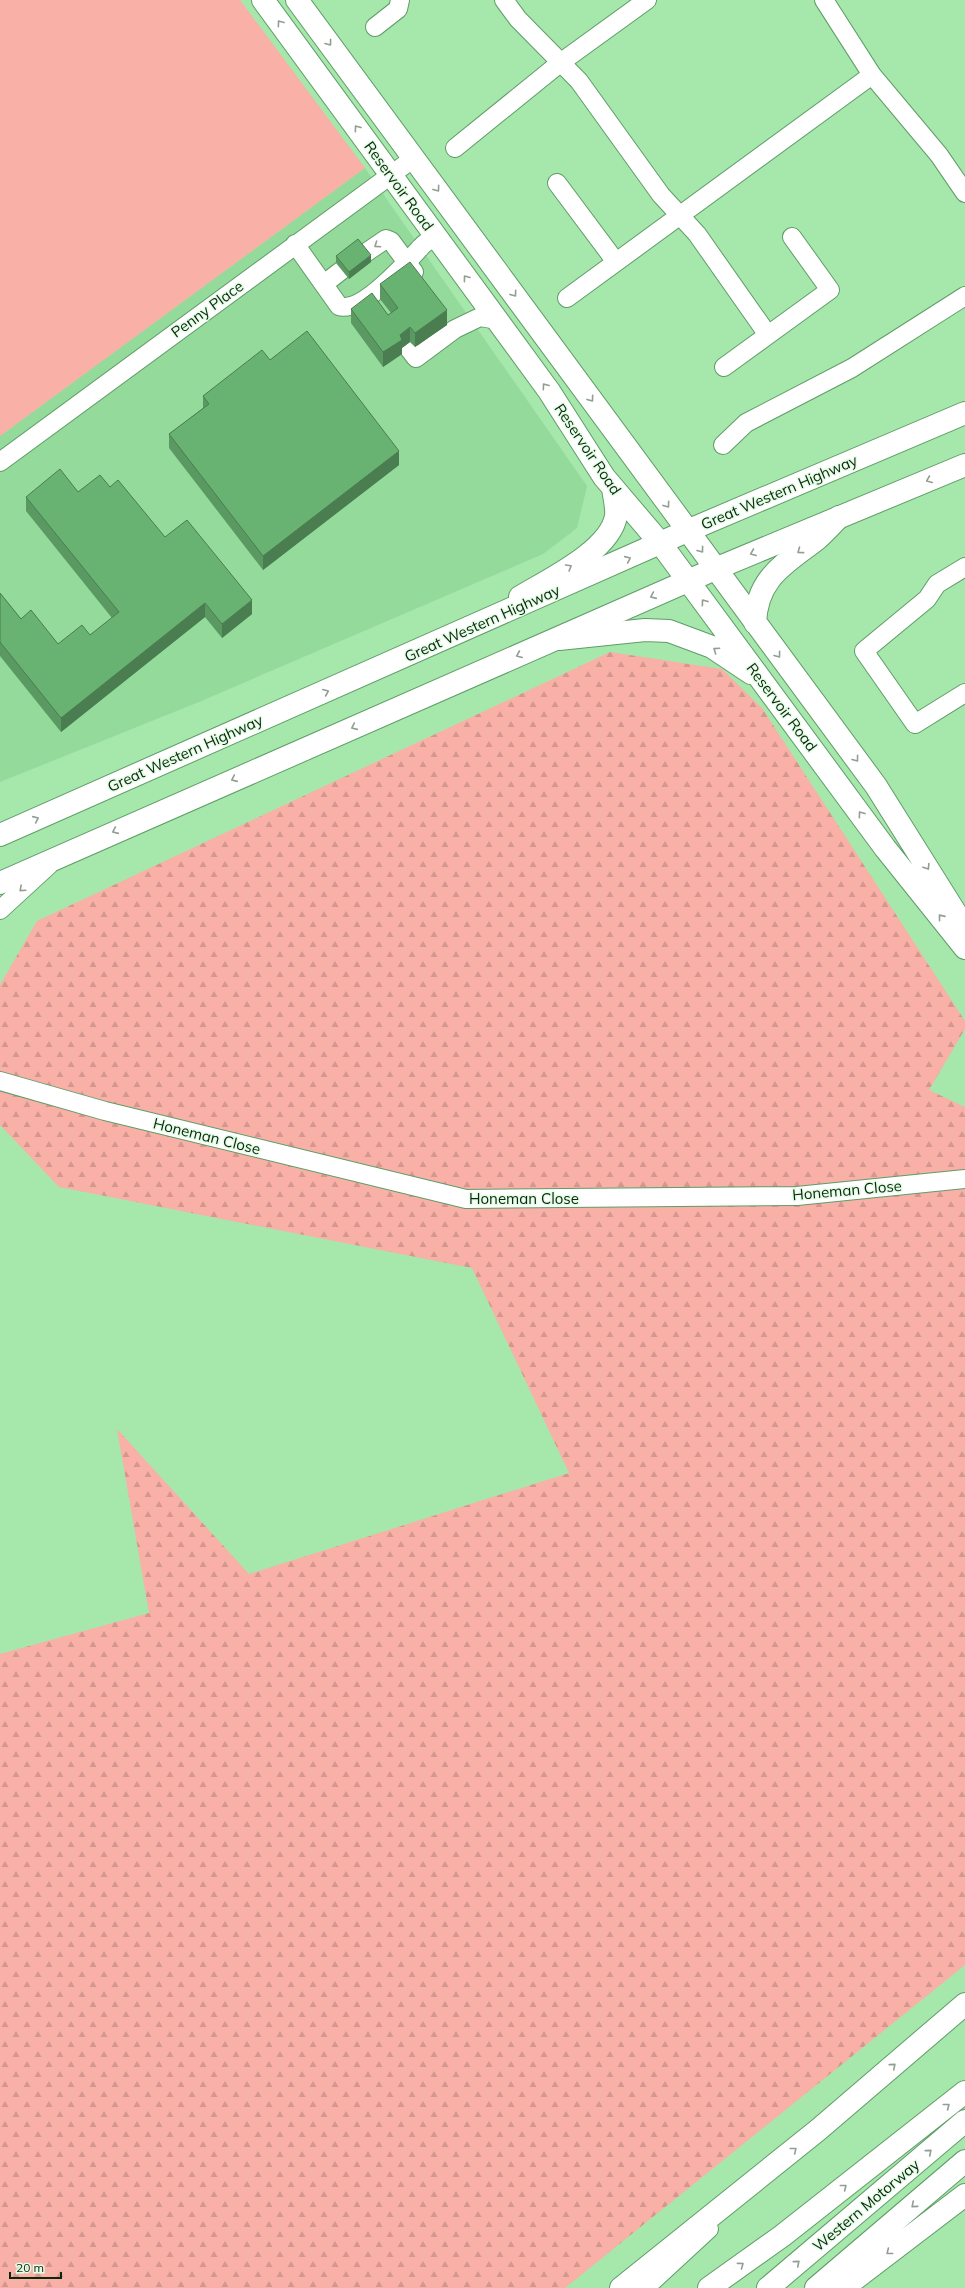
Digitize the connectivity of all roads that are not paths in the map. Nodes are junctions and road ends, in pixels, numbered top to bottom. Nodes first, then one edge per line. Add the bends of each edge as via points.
1 (263, 0) edge
2 (297, 0) edge
3 (400, 0) edge
4 (504, 0) edge
5 (647, 0) edge
6 (824, 0) edge
7 (375, 27) dead end
8 (560, 63) junction
9 (872, 75) junction
10 (455, 148) dead end
11 (414, 158) junction
12 (391, 174) junction
13 (557, 183) dead end
14 (965, 193) edge
15 (680, 214) junction
16 (434, 235) junction
17 (792, 236) dead end
18 (295, 244) junction
19 (364, 254) edge
20 (616, 262) junction
21 (408, 263) junction
22 (342, 270) edge
23 (324, 284) junction
24 (425, 287) edge
25 (965, 296) edge
26 (567, 298) dead end
27 (376, 306) junction
28 (498, 320) junction
29 (768, 335) junction
30 (724, 367) dead end
31 (965, 413) edge
32 (723, 445) dead end
33 (0, 462) edge
34 (965, 465) edge
35 (613, 488) junction
36 (840, 516) junction
37 (687, 531) junction
38 (661, 544) junction
39 (965, 567) edge
40 (715, 569) junction
41 (689, 581) junction
42 (755, 623) junction
43 (464, 631) junction
44 (555, 639) junction
45 (761, 678) junction
46 (965, 693) edge
47 (0, 835) edge
48 (62, 854) junction
49 (0, 883) edge
50 (0, 910) edge
51 (965, 928) edge
52 (965, 948) edge
53 (0, 1081) edge
54 (965, 1179) edge
55 (965, 2004) edge
56 (965, 2092) edge
57 (965, 2121) edge
58 (965, 2161) edge
59 (764, 2174) junction
60 (965, 2195) edge
61 (621, 2288) edge
62 (645, 2288) edge
63 (709, 2288) edge
64 (768, 2288) edge
65 (816, 2288) edge
66 (843, 2288) edge

12 -> 1 main road, Reservoir Road
2 -> 11 main road, Reservoir Road
3 - 7 street via 398,9
4 - 8 street via 518,19
5 - 8 street
6 - 9 street
8 - 10 street
8 - 15 street via 579,82 661,194
9 - 14 street via 939,155
9 - 15 street
11 - 12 street, Penny Place
11 -> 37 main road, Reservoir Road
12 - 16 main road, Reservoir Road
12 - 18 street, Penny Place
13 - 20 street
15 - 20 street
15 - 29 street
16 - 21 street
28 -> 16 main road, Reservoir Road
17 - 29 street via 830,290
18 - 23 street
18 - 33 street, Penny Place
21 -> 19 street via 391,242 386,240
20 - 26 street
21 - 24 street
21 - 27 street via 396,284
22 - 23 street
23 - 27 street via 339,306
25 - 32 street via 852,368 746,423
27 - 28 street via 416,358 433,335 451,323 480,317
35 -> 28 main road, Reservoir Road
29 - 30 street
31 - 37 main road, Great Western Highway
34 -> 36 main road
35 - 38 main road, Reservoir Road
43 -> 35 main road via 578,562 601,542 616,517
36 -> 40 main road
36 -> 42 main road via 819,538 773,574 759,597
37 - 38 main road, Great Western Highway
37 -> 40 main road, Reservoir Road
38 - 41 main road, Reservoir Road
43 -> 38 main road, Great Western Highway
39 - 46 street via 937,584 927,599 864,652 915,724
40 - 41 main road
40 - 42 main road, Reservoir Road
41 -> 44 main road
45 -> 41 main road, Reservoir Road
42 -> 51 main road, Reservoir Road via 876,786
47 -> 43 main road, Great Western Highway
45 -> 44 main road via 712,647 669,631 645,630
44 -> 48 main road
52 -> 45 main road, Reservoir Road via 885,848
48 - 49 main road
48 -> 50 street
53 - 54 street, Honeman Close via 105,1111 466,1199 797,1196
59 -> 55 main road
63 -> 56 main road via 782,2236
64 -> 57 main road, Western Motorway
58 -> 65 main road, Western Motorway
59 - 61 main road
59 - 62 street via 709,2230
60 -> 66 main road

